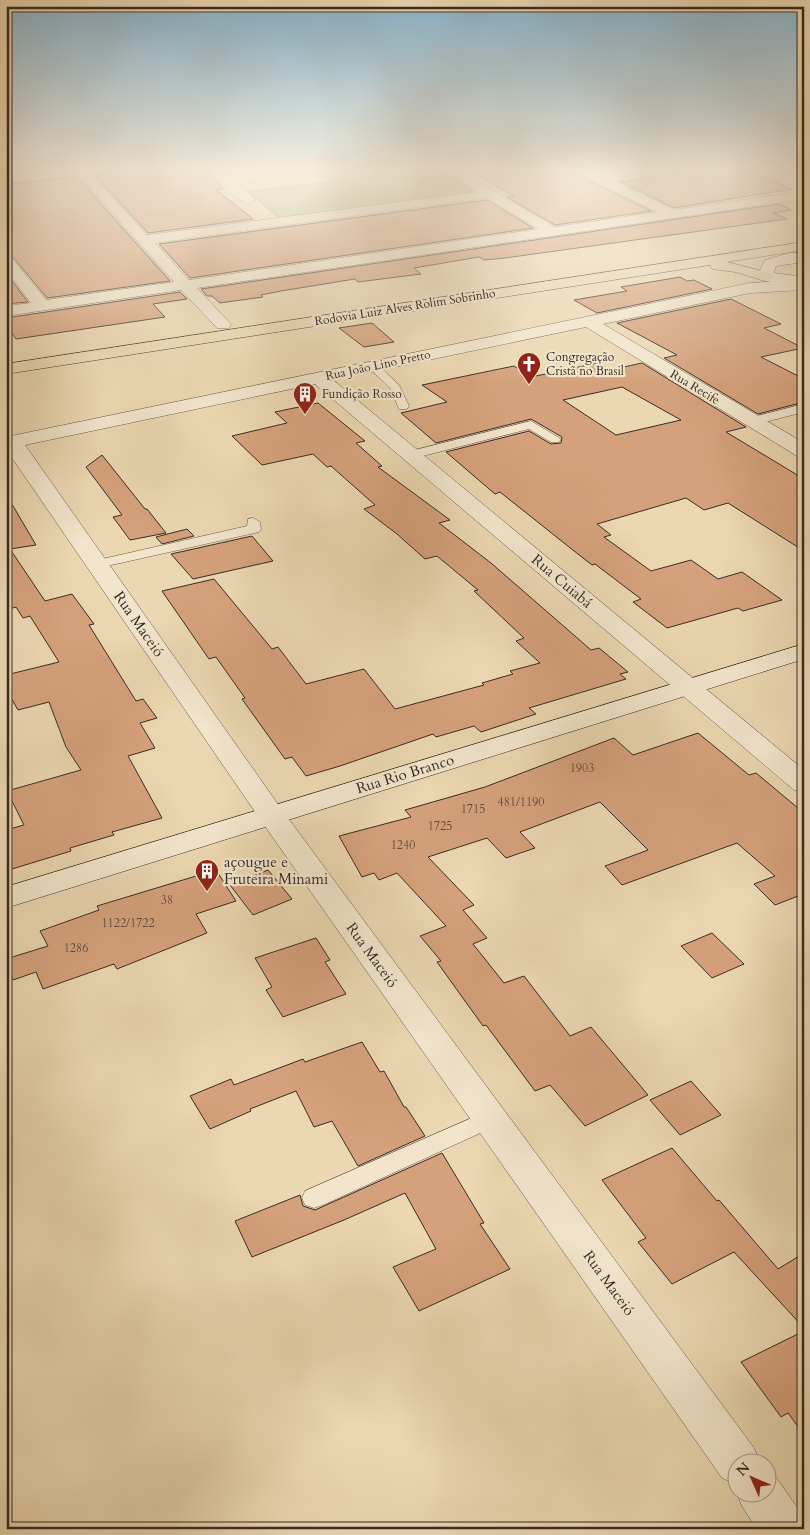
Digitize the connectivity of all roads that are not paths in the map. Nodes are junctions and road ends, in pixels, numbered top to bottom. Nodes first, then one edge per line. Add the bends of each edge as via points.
1 (143, 240) edge
2 (492, 241) edge
3 (757, 241) edge
4 (804, 246) edge
5 (804, 258) edge
6 (6, 260) edge
7 (626, 273) junction
8 (765, 276) junction
9 (804, 283) edge
10 (184, 285) junction
11 (750, 288) junction
12 (42, 306) junction
13 (6, 311) edge
14 (587, 321) junction
15 (223, 324) junction
16 (6, 357) edge
17 (373, 366) junction
18 (6, 369) edge
19 (320, 378) junction
20 (403, 406) dead end
21 (804, 408) edge
22 (753, 421) junction
23 (555, 439) dead end
24 (10, 443) edge
25 (804, 452) edge
26 (411, 455) junction
27 (253, 522) dead end
28 (98, 564) junction
29 (804, 651) edge
30 (688, 687) junction
31 (804, 784) edge
32 (272, 816) junction
33 (6, 898) edge
34 (490, 1119) junction
35 (314, 1198) dead end
36 (730, 1452) edge
37 (766, 1502) edge
38 (785, 1529) edge

1 - 10 street
2 - 10 street
3 - 15 highway, Rodovia Luiz Alves Rolim Sobrinho
4 - 7 highway, Rodovia Luiz Alves Rolim Sobrinho
5 - 8 street, Rua João Lino Pretto via 770,263
6 - 12 street
7 - 8 highway via 719,266
7 - 18 highway, Rodovia Luiz Alves Rolim Sobrinho
8 - 9 street
8 - 11 street, Rua João Lino Pretto
9 - 11 street, Rua João Lino Pretto
10 - 12 street
10 - 15 street
11 - 14 street, Rua João Lino Pretto
12 - 13 street
14 - 17 street, Rua João Lino Pretto
14 - 22 street, Rua Recife
15 - 16 highway, Rodovia Luiz Alves Rolim Sobrinho
17 - 19 street, Rua João Lino Pretto
17 - 20 lane via 395,387
19 - 24 street, Rua João Lino Pretto
19 - 26 street, Rua Cuiabá
21 - 22 lane
22 - 25 street, Rua Recife
23 - 26 lane via 531,425
24 - 28 street, Rua Maceió
26 - 30 street, Rua Cuiabá
27 - 28 lane via 254,530
28 - 32 street, Rua Maceió
29 - 30 street, Rua Rio Branco
30 - 31 street, Rua Cuiabá
30 - 32 street, Rua Rio Branco
32 - 33 street, Rua Rio Branco
32 - 34 street, Rua Maceió
34 - 35 lane
34 - 36 street, Rua Maceió
37 - 38 street

